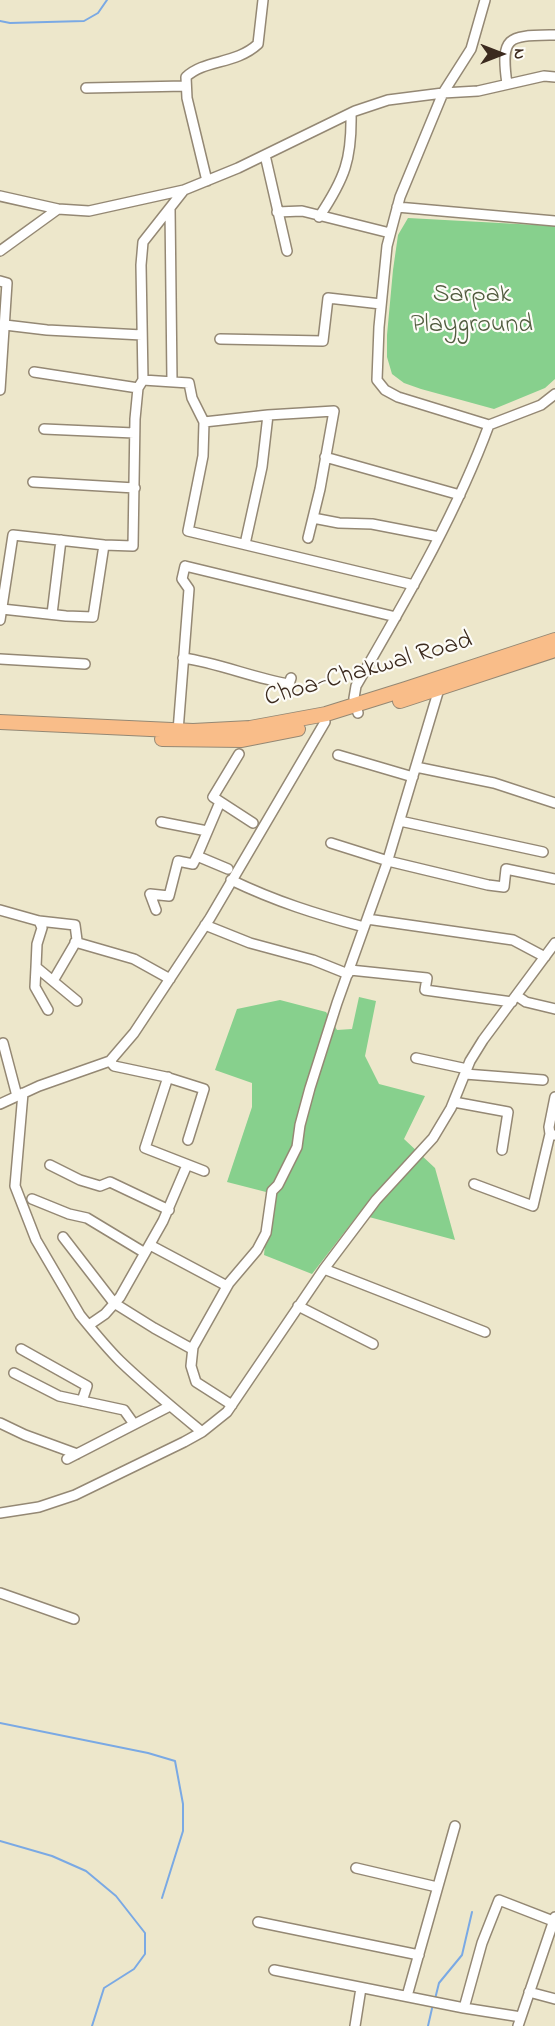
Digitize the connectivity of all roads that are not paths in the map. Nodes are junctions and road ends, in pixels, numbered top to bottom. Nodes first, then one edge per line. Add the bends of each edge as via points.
1 (263, 0) edge
2 (486, 0) edge
3 (555, 35) edge
4 (555, 77) edge
5 (507, 84) junction
6 (186, 87) junction
7 (86, 88) dead end
8 (443, 93) junction
9 (351, 113) junction
10 (265, 155) junction
11 (207, 181) junction
12 (184, 190) junction
13 (0, 196) edge
14 (397, 207) junction
15 (170, 208) junction
16 (58, 209) junction
17 (277, 212) junction
18 (319, 217) junction
19 (555, 221) edge
20 (390, 233) junction
21 (287, 250) dead end
22 (0, 251) edge
23 (0, 281) edge
24 (381, 304) junction
25 (5, 325) junction
26 (142, 335) junction
27 (220, 339) dead end
28 (34, 372) dead end
29 (172, 381) junction
30 (140, 384) junction
31 (0, 390) edge
32 (555, 394) edge
33 (268, 415) junction
34 (204, 422) junction
35 (489, 425) junction
36 (44, 429) dead end
37 (134, 433) junction
38 (325, 457) junction
39 (33, 482) dead end
40 (135, 488) junction
41 (460, 495) junction
42 (313, 518) junction
43 (439, 537) junction
44 (308, 538) dead end
45 (61, 540) junction
46 (104, 544) junction
47 (245, 544) junction
48 (414, 585) junction
49 (52, 614) junction
50 (0, 616) edge
51 (396, 617) junction
52 (555, 640) edge
53 (555, 650) edge
54 (183, 658) junction
55 (0, 659) edge
56 (85, 664) dead end
57 (291, 678) dead end
58 (439, 689) junction
59 (356, 709) junction
60 (0, 722) edge
61 (326, 722) junction
62 (0, 730) edge
63 (185, 731) junction
64 (239, 754) dead end
65 (338, 755) dead end
66 (416, 767) junction
67 (413, 777) junction
68 (220, 802) junction
69 (555, 803) edge
70 (400, 821) junction
71 (161, 822) dead end
72 (254, 823) dead end
73 (207, 831) junction
74 (331, 843) dead end
75 (543, 852) dead end
76 (197, 856) junction
77 (388, 861) junction
78 (228, 869) dead end
79 (555, 879) edge
80 (231, 880) junction
81 (0, 910) edge
82 (156, 910) dead end
83 (39, 921) junction
84 (366, 923) junction
85 (205, 925) junction
86 (75, 942) junction
87 (555, 943) edge
88 (545, 957) junction
89 (36, 967) junction
90 (349, 972) junction
91 (170, 979) junction
92 (53, 981) junction
93 (514, 999) junction
94 (77, 1000) dead end
95 (555, 1009) edge
96 (48, 1010) dead end
97 (3, 1042) dead end
98 (416, 1058) dead end
99 (110, 1060) junction
100 (466, 1071) junction
101 (168, 1077) junction
102 (543, 1080) dead end
103 (20, 1095) junction
104 (555, 1097) edge
105 (454, 1102) junction
106 (0, 1104) edge
107 (553, 1134) edge
108 (188, 1140) dead end
109 (502, 1150) dead end
110 (50, 1164) dead end
111 (187, 1165) junction
112 (204, 1171) dead end
113 (474, 1184) dead end
114 (32, 1199) dead end
115 (169, 1210) junction
116 (63, 1237) dead end
117 (147, 1249) junction
118 (324, 1269) junction
119 (227, 1286) junction
120 (114, 1303) junction
121 (298, 1306) junction
122 (89, 1325) junction
123 (485, 1332) dead end
124 (373, 1344) dead end
125 (21, 1349) dead end
126 (192, 1349) junction
127 (14, 1373) dead end
128 (82, 1401) junction
129 (232, 1405) junction
130 (170, 1406) junction
131 (0, 1423) edge
132 (134, 1424) junction
133 (202, 1431) junction
134 (77, 1454) junction
135 (67, 1459) dead end
136 (0, 1513) edge
137 (0, 1593) edge
138 (74, 1619) dead end
139 (455, 1826) dead end
140 (356, 1868) dead end
141 (438, 1887) junction
142 (554, 1918) edge
143 (258, 1922) dead end
144 (418, 1954) junction
145 (274, 1970) dead end
146 (361, 1988) junction
147 (529, 1992) junction
148 (407, 1996) junction
149 (555, 1999) edge
150 (464, 2008) junction
151 (519, 2022) edge
152 (355, 2026) edge

1 - 6 street via 258,44 229,60 193,70 186,77
2 - 8 street via 471,49
3 - 5 street via 519,36 507,44
4 - 5 street
5 - 8 street via 478,92
6 - 7 street
6 - 11 street
8 - 9 street via 388,100
8 - 14 street
9 - 10 street
9 - 18 street via 350,154 343,177
10 - 11 street
10 - 17 street
11 - 12 street
12 - 15 street
12 - 16 street via 89,211
13 - 16 street
14 - 19 street
14 - 20 street
15 - 26 street via 143,242
15 - 29 street
16 - 22 street
17 - 18 street via 302,211
17 - 21 street
18 - 20 street
20 - 24 street
23 - 25 street via 7,283
24 - 27 street via 328,298 323,341
24 - 35 street via 377,380 385,390
25 - 26 street
25 - 31 street
26 - 30 street
28 - 30 street
29 - 30 street
29 - 34 street via 189,383
30 - 37 street
32 - 35 street via 541,405
33 - 34 street
33 - 38 street via 334,411
33 - 47 street via 262,467
34 - 47 street via 203,456 188,531
35 - 41 street
36 - 37 street
37 - 40 street
38 - 41 street
38 - 42 street
39 - 40 street
40 - 46 street via 133,546
41 - 43 street
42 - 43 street
42 - 44 street
43 - 48 street
45 - 46 street
45 - 49 street
45 - 50 street via 13,534
46 - 49 street via 93,617
47 - 48 street
48 - 51 street
49 - 50 street
51 - 54 street via 185,566 182,579 189,589
51 - 59 street via 356,686
52 - 59 highway, Choa-Chakwal Road
53 - 58 highway
54 - 57 street via 289,684
54 - 63 street
55 - 56 street
58 - 59 highway
58 - 66 street
59 - 61 highway
59 - 63 highway, Choa-Chakwal Road via 260,726
60 - 63 highway, Choa-Chakwal Road
61 - 62 highway via 242,740 213,741
61 - 80 street
64 - 68 street via 213,797
65 - 67 street
66 - 67 street
66 - 69 street via 494,783
67 - 70 street
68 - 72 street
68 - 73 street
70 - 75 street
70 - 77 street
71 - 73 street
73 - 76 street
74 - 77 street
76 - 78 street
76 - 82 street via 193,864 178,861 169,896 150,894
77 - 79 street via 504,887 506,869
77 - 84 street
80 - 84 street via 310,913
80 - 85 street
81 - 83 street
83 - 86 street via 75,925
83 - 89 street via 42,928 36,944
84 - 88 street via 513,940
84 - 90 street
85 - 90 street via 250,943
85 - 91 street
86 - 91 street via 134,958
86 - 92 street
87 - 88 street
88 - 93 street
89 - 92 street
89 - 96 street via 35,987
90 - 93 street via 427,978 425,990
90 - 119 street via 310,1088 297,1147 272,1191 266,1233
91 - 99 street via 134,1033
92 - 94 street
93 - 95 street
93 - 100 street via 483,1040
97 - 103 street
98 - 100 street
99 - 101 street via 114,1066
99 - 103 street
100 - 102 street
100 - 105 street
101 - 108 street via 204,1089
101 - 111 street via 145,1148
103 - 106 street
103 - 122 street via 15,1186 36,1240
104 - 107 street via 549,1127
105 - 109 street via 508,1112
105 - 118 street via 434,1138 376,1200
107 - 113 street via 533,1206
110 - 115 street via 100,1186 110,1182
111 - 112 street
111 - 115 street
114 - 117 street via 87,1218
115 - 117 street
116 - 120 street
117 - 119 street
117 - 120 street
118 - 121 street
118 - 123 street
119 - 126 street
120 - 122 street
120 - 126 street
121 - 124 street
121 - 129 street
122 - 130 street via 119,1360
125 - 128 street via 87,1386
126 - 129 street via 190,1366 196,1382
127 - 128 street via 59,1396
128 - 132 street via 124,1410
129 - 133 street
130 - 132 street
130 - 133 street
131 - 134 street
132 - 134 street
133 - 136 street via 75,1495 39,1507
134 - 135 street
137 - 138 street
139 - 141 street
140 - 141 street
141 - 144 street
142 - 147 street
142 - 150 street via 499,1900
143 - 144 street
144 - 148 street
145 - 146 street
146 - 148 street
146 - 152 street
147 - 149 street
147 - 151 street
148 - 150 street
150 - 151 street

